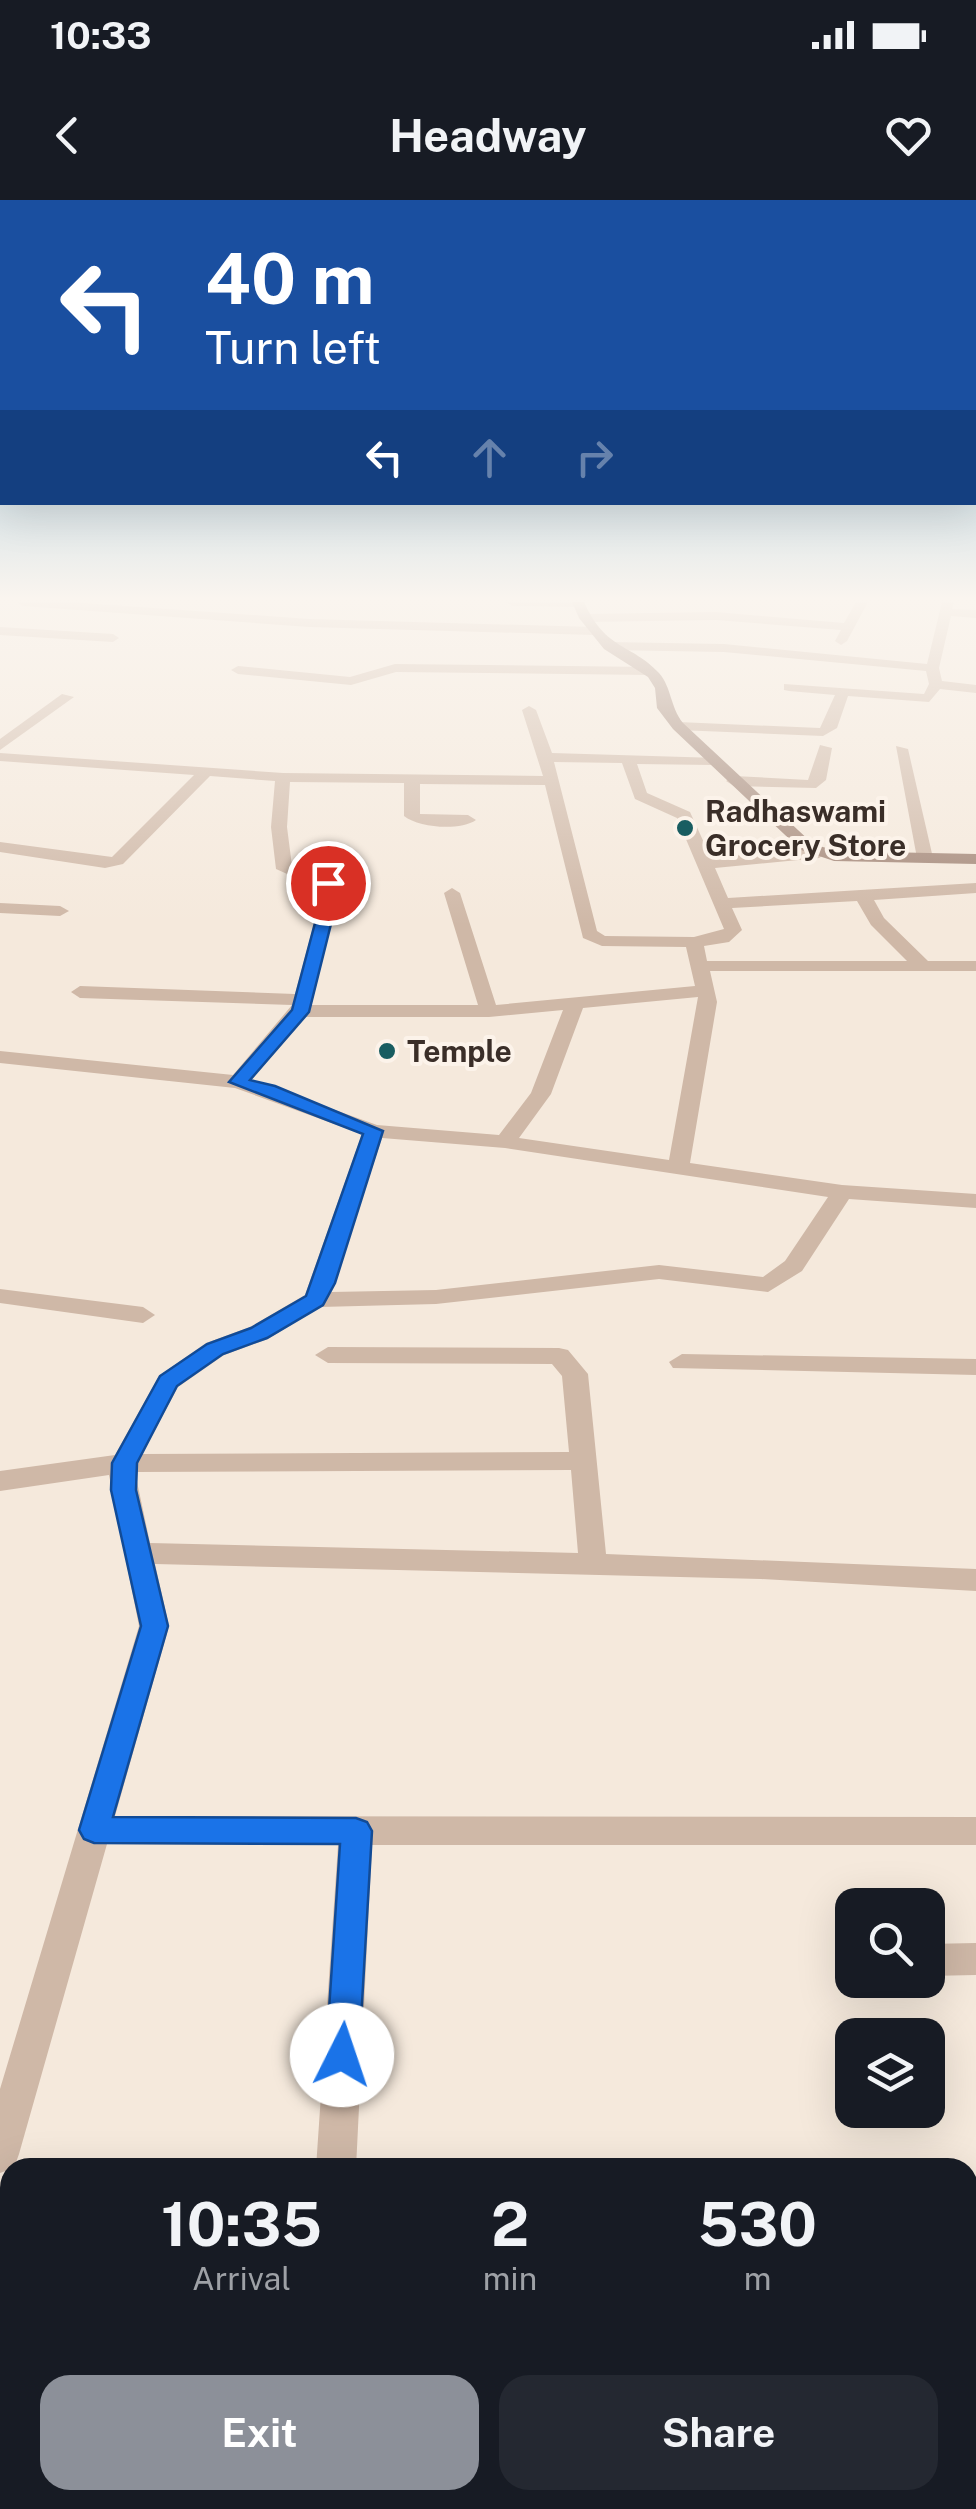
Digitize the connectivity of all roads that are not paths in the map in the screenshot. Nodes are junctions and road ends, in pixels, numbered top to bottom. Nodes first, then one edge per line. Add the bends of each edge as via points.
1 (50, 710) edge
2 (530, 710) dead end
3 (665, 710) edge
4 (836, 710) edge
5 (678, 726) junction
6 (0, 746) edge
7 (825, 748) dead end
8 (900, 749) dead end
9 (0, 758) edge
10 (546, 758) junction
11 (628, 760) junction
12 (714, 761) junction
13 (206, 774) junction
14 (283, 778) junction
15 (734, 780) junction
16 (412, 781) junction
17 (550, 781) junction
18 (468, 820) dead end
19 (0, 846) edge
20 (819, 853) junction
21 (925, 858) junction
22 (976, 859) edge
23 (703, 864) junction
24 (976, 888) edge
25 (452, 893) dead end
26 (863, 896) junction
27 (722, 904) junction
28 (0, 908) edge
29 (60, 911) dead end
30 (694, 942) junction
31 (701, 966) junction
32 (923, 966) junction
33 (976, 966) edge
34 (706, 991) junction
35 (80, 992) dead end
36 (575, 1004) junction
37 (302, 1006) junction
38 (489, 1011) junction
39 (0, 1057) edge
40 (238, 1082) junction
41 (374, 1131) junction
42 (504, 1142) junction
43 (678, 1167) junction
44 (842, 1192) junction
45 (976, 1201) edge
46 (0, 1296) edge
47 (315, 1300) junction
48 (144, 1315) dead end
49 (328, 1355) dead end
50 (682, 1362) dead end
51 (976, 1367) edge
52 (583, 1460) junction
53 (124, 1463) junction
54 (0, 1482) edge
55 (139, 1554) junction
56 (592, 1563) junction
57 (976, 1580) edge
58 (94, 1830) junction
59 (356, 1831) junction
60 (976, 1831) edge
61 (976, 1959) edge
62 (945, 1960) edge
63 (0, 2154) edge
64 (337, 2158) edge

1 - 6 street
2 - 10 street
3 - 5 street
4 - 5 street via 823,732
5 - 12 street
7 - 15 street via 819,780 811,785
8 - 21 street
9 - 13 street
10 - 11 street
10 - 17 street
11 - 12 street
11 - 23 street via 640,796 684,815
12 - 15 street
13 - 14 street
13 - 19 street via 117,861
14 - 16 street
14 - 37 street via 284,869 332,888
15 - 20 street
16 - 17 street
16 - 18 street via 412,816
17 - 30 street via 589,934 602,942
20 - 21 street
20 - 23 street
21 - 22 street
23 - 27 street
24 - 26 street
25 - 38 street
26 - 27 street
26 - 32 street via 877,921
27 - 30 street via 729,935
28 - 29 street
30 - 31 street
31 - 32 street
31 - 34 street
32 - 33 street
34 - 36 street
34 - 43 street
35 - 37 street
36 - 38 street
36 - 42 street via 541,1094
37 - 38 street
37 - 40 street
39 - 40 street
40 - 41 street
41 - 42 street
41 - 47 street
42 - 43 street
43 - 44 street
44 - 45 street
44 - 47 street via 794,1266 768,1284 658,1272 436,1297
46 - 48 street
47 - 53 street via 215,1349 168,1382
49 - 52 street via 559,1356 575,1374
50 - 51 street
52 - 53 street
52 - 56 street
53 - 54 street
53 - 55 street via 123,1490
55 - 56 street
55 - 58 street via 154,1626
56 - 57 street
58 - 59 street
58 - 63 street
59 - 60 street
59 - 64 street
61 - 62 street

